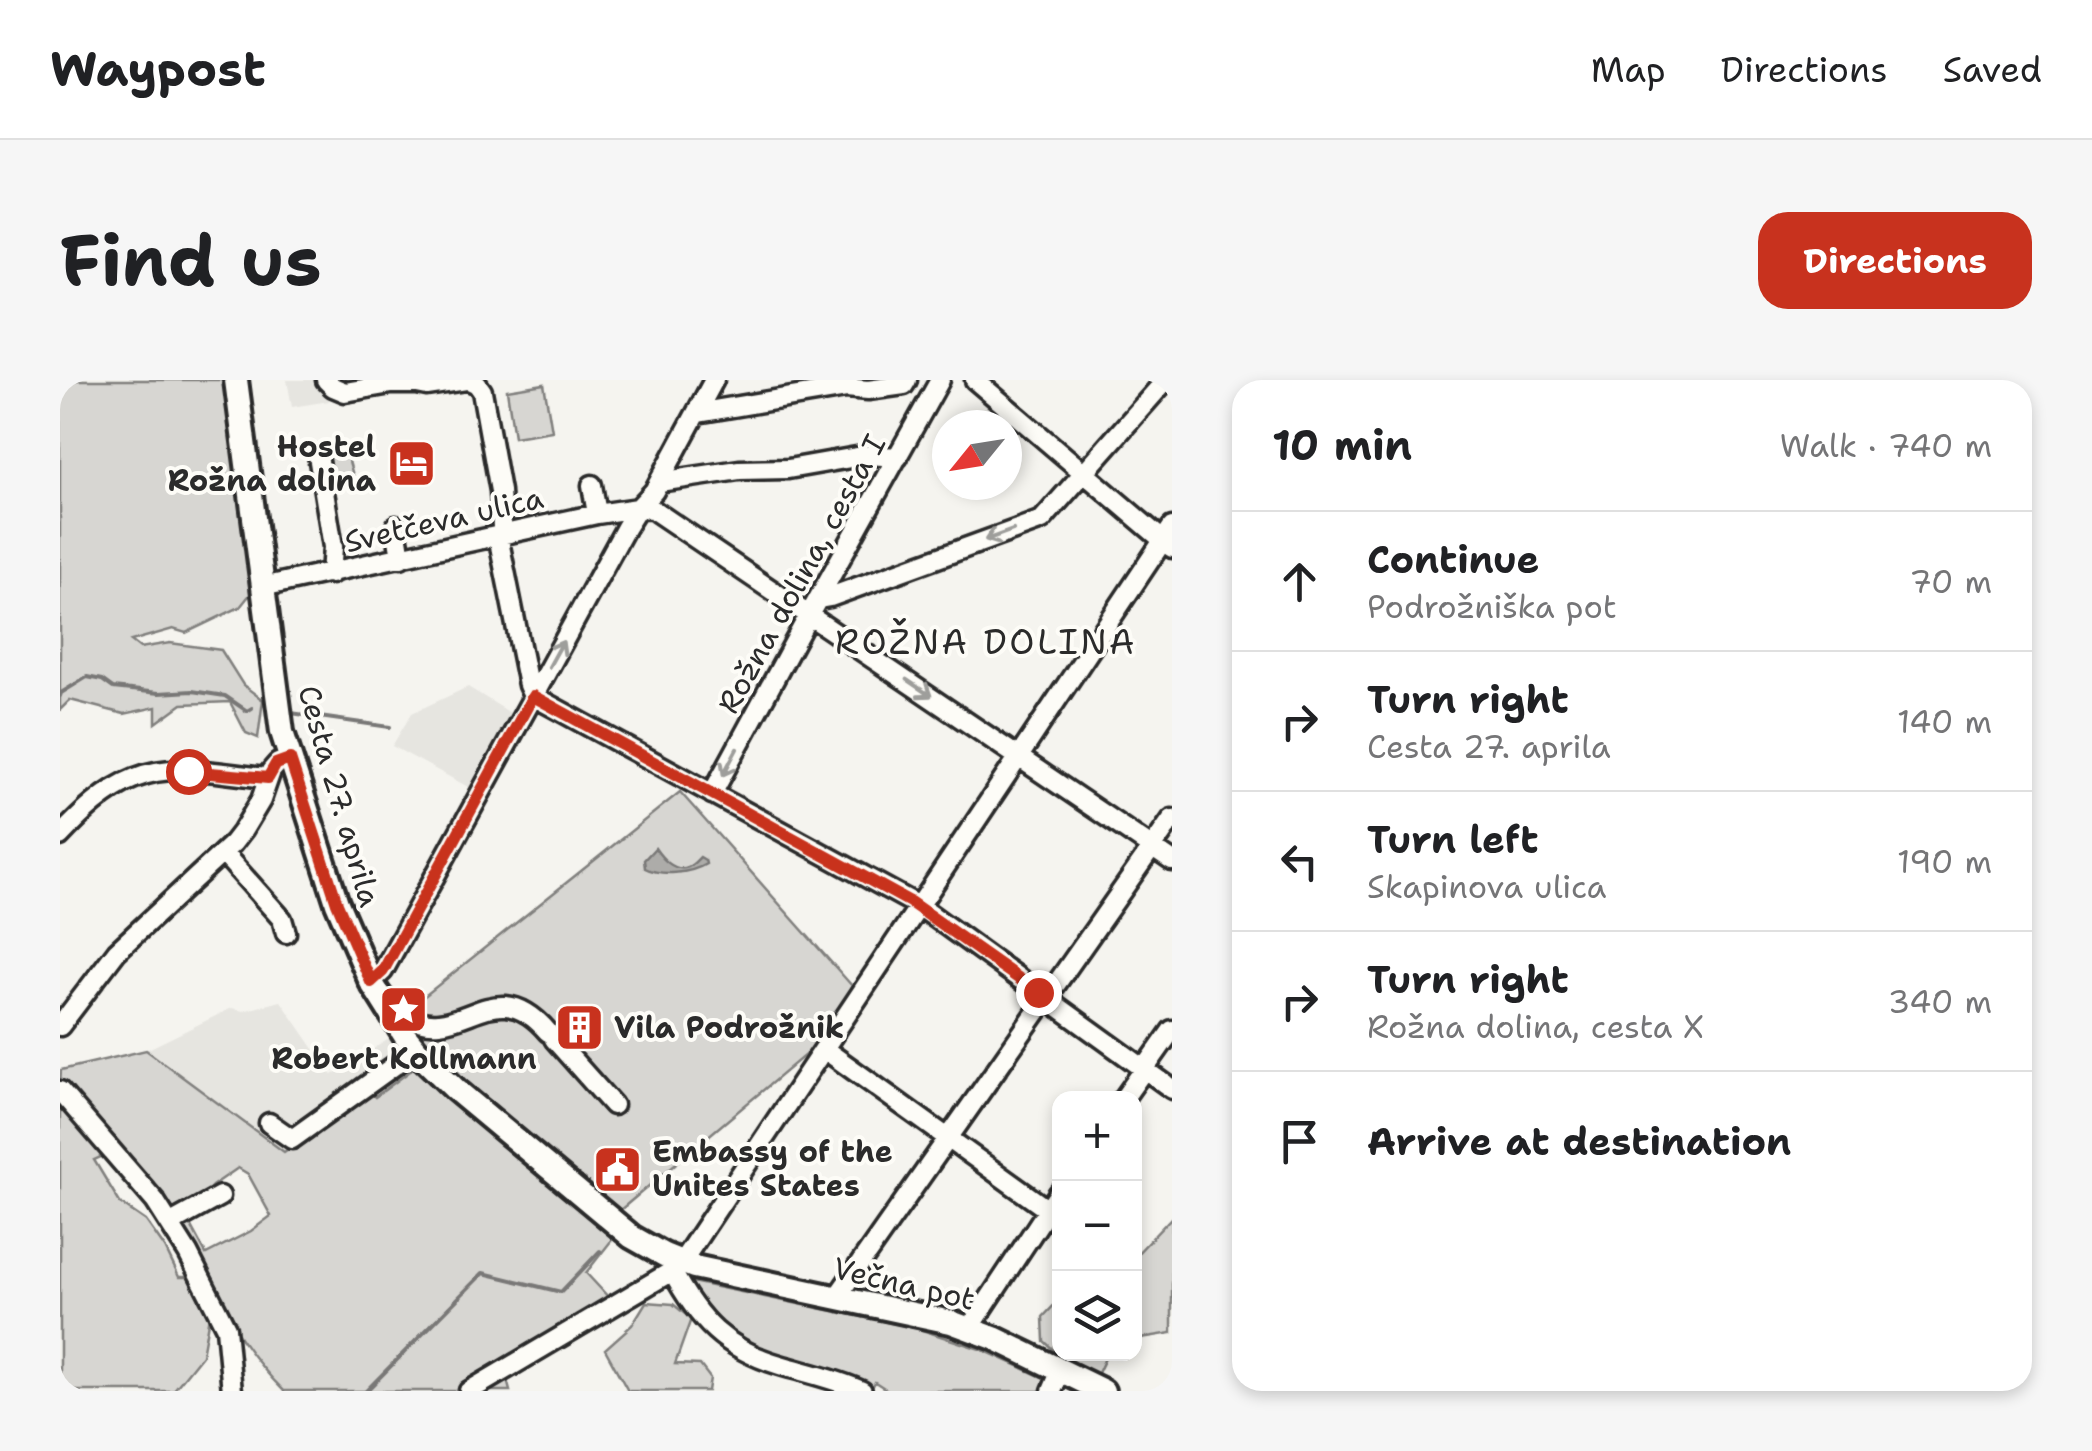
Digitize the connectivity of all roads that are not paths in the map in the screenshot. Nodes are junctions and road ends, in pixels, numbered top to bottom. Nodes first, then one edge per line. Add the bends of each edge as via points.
1 (236, 380) edge
2 (326, 380) edge
3 (714, 380) edge
4 (907, 380) edge
5 (940, 380) edge
6 (975, 380) edge
7 (1166, 380) edge
8 (468, 382) edge
9 (784, 389) edge
10 (697, 413) junction
11 (318, 455) dead end
12 (898, 457) junction
13 (1083, 473) junction
14 (659, 482) junction
15 (592, 485) dead end
16 (638, 508) junction
17 (596, 514) junction
18 (396, 526) dead end
19 (500, 536) junction
20 (1169, 539) edge
21 (401, 558) junction
22 (331, 574) junction
23 (262, 588) junction
24 (814, 607) junction
25 (533, 696) junction
26 (1019, 756) junction
27 (290, 759) junction
28 (268, 778) junction
29 (712, 794) junction
30 (1172, 820) edge
31 (60, 836) edge
32 (1153, 847) junction
33 (223, 853) junction
34 (1172, 860) edge
35 (919, 906) junction
36 (286, 932) dead end
37 (371, 982) junction
38 (1047, 998) junction
39 (60, 1026) edge
40 (1172, 1030) edge
41 (824, 1049) junction
42 (416, 1050) junction
43 (1144, 1068) junction
44 (1172, 1089) edge
45 (60, 1091) edge
46 (1129, 1091) edge
47 (613, 1105) dead end
48 (269, 1123) dead end
49 (948, 1138) junction
50 (220, 1196) dead end
51 (1052, 1204) edge
52 (1048, 1210) junction
53 (170, 1223) junction
54 (677, 1267) junction
55 (836, 1298) junction
56 (970, 1328) junction
57 (718, 1334) junction
58 (694, 1336) dead end
59 (1056, 1381) edge
60 (232, 1391) edge
61 (470, 1391) edge
62 (862, 1391) edge
63 (1103, 1391) edge

1 - 23 main road, Cesta 27. aprila
2 - 8 street via 345,392
3 - 10 street
4 - 9 street via 868,390
5 - 12 street, Rožna dolina, cesta I
6 - 13 street
7 - 13 street
8 - 19 street via 500,491
9 - 10 street
10 - 14 street
11 - 22 street
12 - 14 street
12 - 24 street, Rožna dolina, cesta I
13 - 20 street
13 -> 24 street via 1042,520
14 - 16 street
15 - 17 street
16 - 17 street, Svetčeva ulica
16 - 24 street via 652,509
25 -> 16 street
17 - 19 street, Svetčeva ulica
18 - 21 street
19 - 21 street, Svetčeva ulica
19 - 25 street
20 - 26 street
21 - 22 street, Svetčeva ulica
22 - 23 street, Svetčeva ulica
23 - 27 main road, Cesta 27. aprila
24 -> 26 street
24 -> 29 street, Rožna dolina, cesta I
25 - 29 street
25 - 37 street via 383,971
26 - 32 street
26 - 35 street
27 - 28 street via 276,764
27 - 37 main road, Cesta 27. aprila
28 - 31 street via 178,770 138,776 105,794
28 - 33 street via 244,830
29 - 35 street
30 - 32 street
32 - 34 street
32 - 38 street
33 - 36 street
33 - 39 street via 117,950
35 - 38 street
35 - 41 street
37 - 42 main road, Cesta 27. aprila
37 - 47 street via 394,1006 426,1023 492,1007 529,1012
38 - 43 street
38 - 49 street
40 - 43 street
41 - 49 street
41 - 54 street
42 - 48 street via 292,1139
42 - 54 main road, Cesta 27. aprila via 603,1214
43 - 44 street
43 - 46 street
45 - 53 street
49 - 52 street
49 - 55 street
50 - 53 street
51 - 52 street
52 - 56 street
53 - 60 street via 222,1316
54 - 55 main road, Večna pot
54 - 57 street via 694,1310
54 - 61 street
55 - 56 main road, Večna pot
56 - 59 main road, Večna pot
57 - 58 street
57 - 62 street via 774,1364
59 - 63 main road, Večna pot

